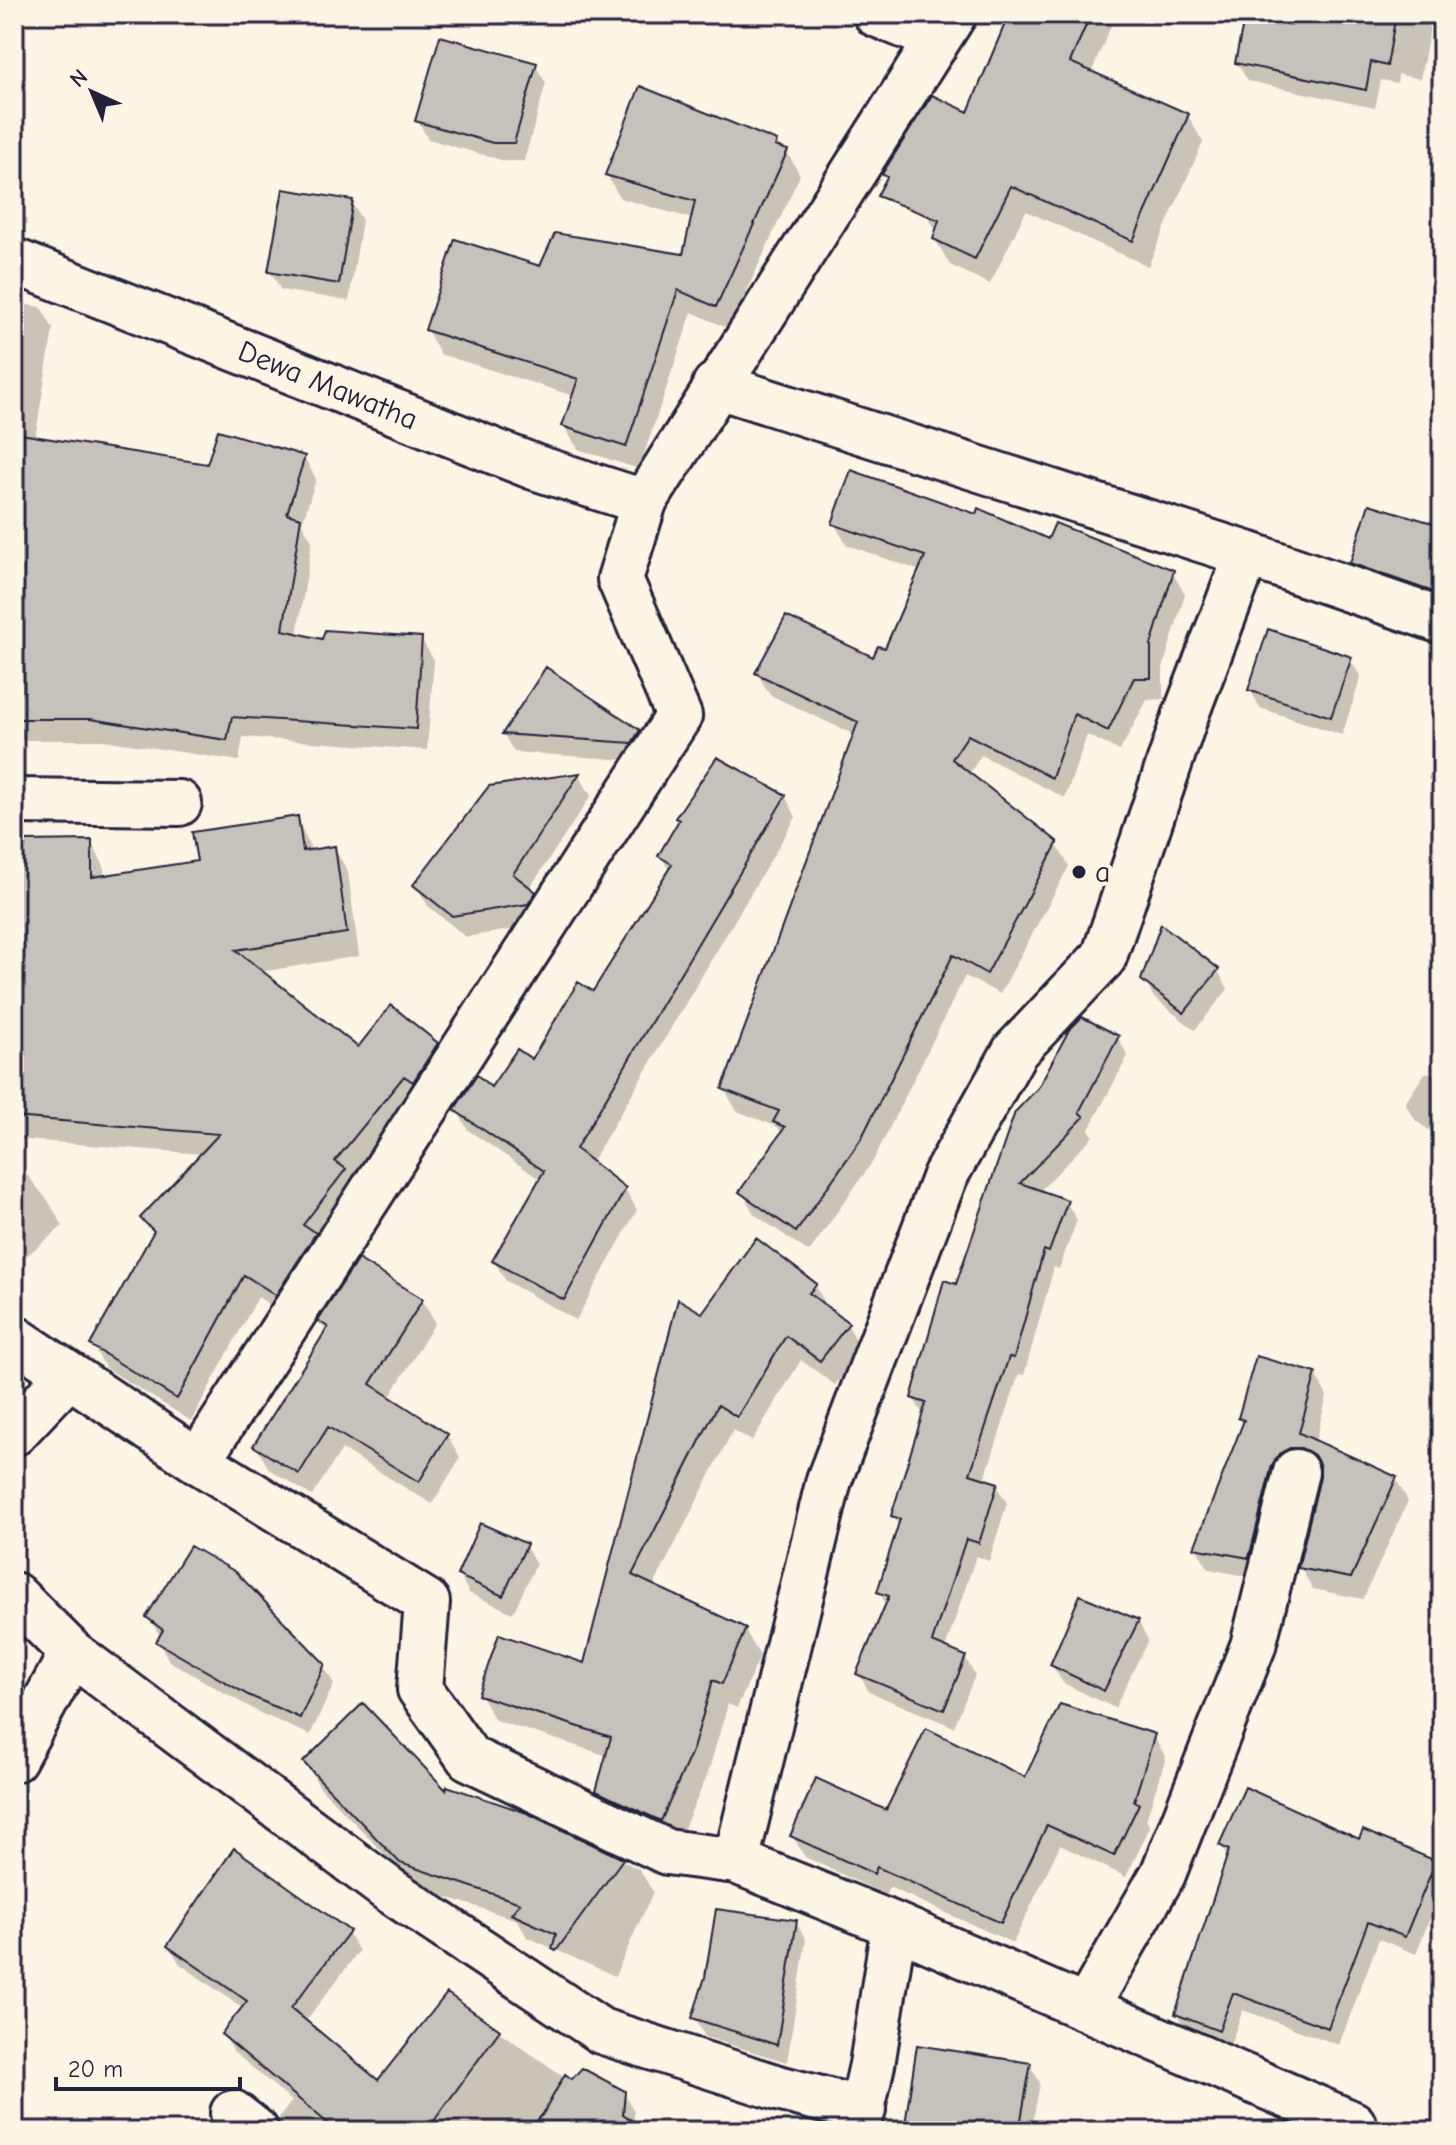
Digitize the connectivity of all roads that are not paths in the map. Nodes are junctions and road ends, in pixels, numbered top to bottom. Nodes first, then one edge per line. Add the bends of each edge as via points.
1 (876, 14) edge
2 (946, 26) edge
3 (14, 261) edge
4 (715, 385) junction
5 (644, 502) junction
6 (1247, 554) junction
7 (1442, 621) edge
8 (14, 801) edge
9 (179, 803) dead end
10 (14, 1338) edge
11 (68, 1376) junction
12 (14, 1433) edge
13 (198, 1461) junction
14 (1296, 1472) dead end
15 (14, 1595) edge
16 (72, 1653) junction
17 (14, 1759) edge
18 (736, 1861) junction
19 (894, 1925) junction
20 (1086, 2008) junction
21 (860, 2120) edge
22 (1353, 2124) dead end

1 - 2 street
2 - 4 street
3 - 5 street, Dewa Mawatha via 534,467
4 - 5 street
4 - 6 street
5 - 13 street via 620,579 679,716
6 - 7 street
6 - 18 street via 1104,957 1015,1051 945,1176 829,1480
8 - 9 street
10 - 11 street
11 - 12 street
11 - 13 street
13 - 18 street via 427,1602 420,1689 469,1758 667,1852
14 - 20 street via 1253,1646 1163,1874
15 - 16 street
16 - 17 street
16 - 21 street via 388,1889 601,2031
18 - 19 street
19 - 20 street
19 - 21 street
20 - 22 street

